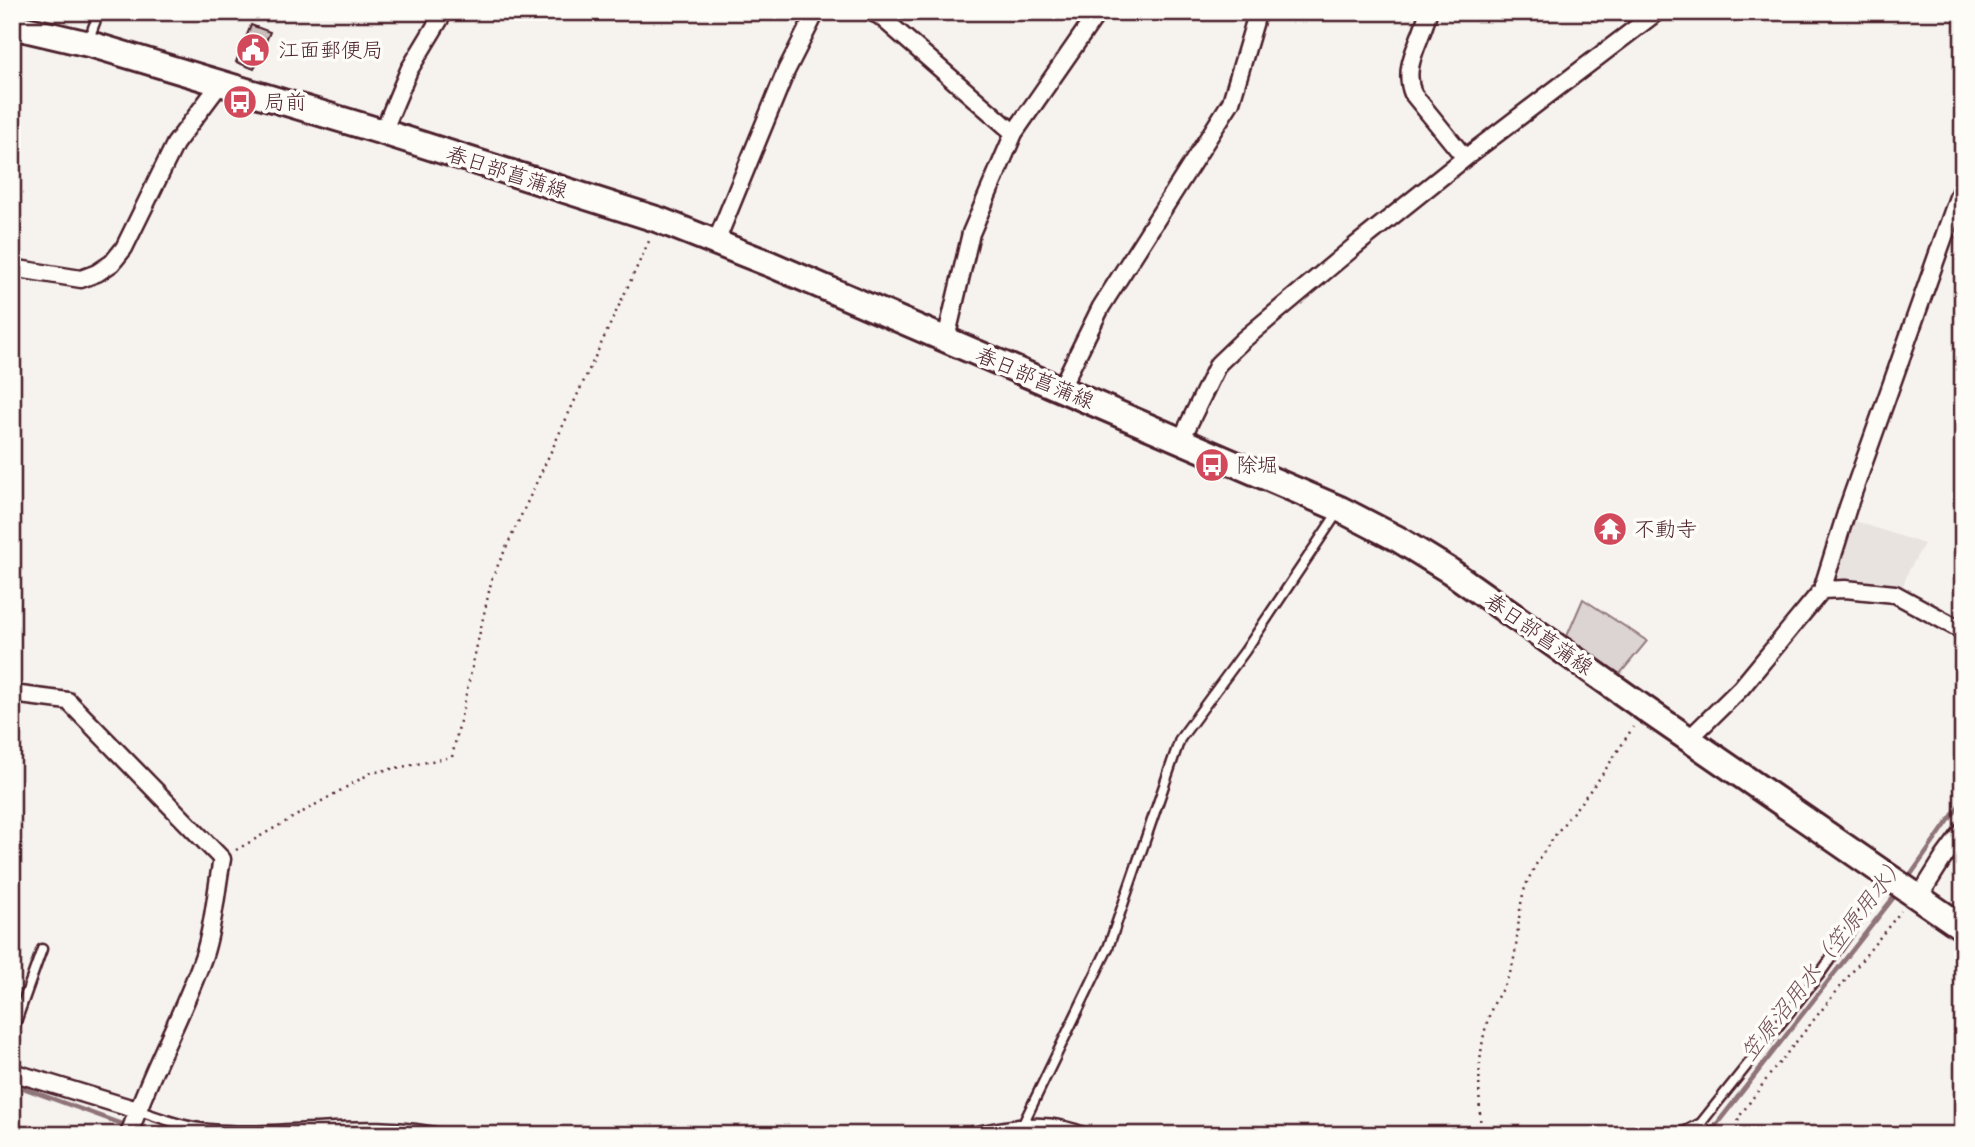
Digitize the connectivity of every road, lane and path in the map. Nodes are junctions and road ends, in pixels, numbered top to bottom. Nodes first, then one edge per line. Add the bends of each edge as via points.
1 (99, 12) edge
2 (444, 12) edge
3 (816, 12) edge
4 (871, 12) edge
5 (1098, 12) edge
6 (1256, 12) edge
7 (1428, 12) edge
8 (1657, 12) edge
9 (12, 26) edge
10 (87, 44) junction
11 (220, 84) junction
12 (383, 132) junction
13 (1014, 133) junction
14 (1465, 158) junction
15 (1963, 183) edge
16 (659, 220) junction
17 (716, 242) junction
18 (12, 268) edge
19 (946, 339) junction
20 (1061, 388) junction
21 (1181, 440) junction
22 (1340, 509) junction
23 (1822, 590) junction
24 (1963, 631) edge
25 (12, 694) edge
26 (1645, 709) junction
27 (1690, 738) junction
28 (1963, 831) edge
29 (222, 859) junction
30 (1889, 876) junction
31 (1917, 896) junction
32 (1963, 928) edge
33 (42, 949) dead end
34 (12, 1033) edge
35 (12, 1072) edge
36 (132, 1123) edge
37 (1702, 1125) junction
38 (1023, 1128) edge
39 (449, 1135) edge
40 (954, 1135) edge
41 (1091, 1135) edge
42 (1481, 1135) edge
43 (1678, 1135) edge
44 (1712, 1135) edge
45 (1736, 1135) edge

1 - 10 lane
2 - 12 street via 409,70
3 - 17 street via 786,71
4 - 13 street
5 - 13 street
6 - 20 street via 1231,102 1101,307
7 - 14 street via 1409,65 1408,83
8 - 14 street
9 - 10 main road, 春日部菖蒲線
10 - 11 main road, 春日部菖蒲線
11 - 12 main road, 春日部菖蒲線
11 - 18 street via 175,144 124,248 111,263 81,279
12 - 16 main road, 春日部菖蒲線
13 - 19 street via 971,233
14 - 21 street via 1242,340 1218,364
15 - 23 street
16 - 17 main road, 春日部菖蒲線
16 - 29 path via 492,578 452,757 371,773
17 - 19 main road, 春日部菖蒲線
19 - 20 main road, 春日部菖蒲線
20 - 21 main road, 春日部菖蒲線
21 - 22 main road, 春日部菖蒲線
22 - 26 main road, 春日部菖蒲線 via 1450,571
22 - 38 lane via 1180,739 1108,948
23 - 24 street via 1895,594
23 - 27 street via 1741,688
25 - 29 street via 68,701
26 - 27 main road, 春日部菖蒲線
26 - 42 path via 1529,877 1520,902 1518,946 1510,974 1490,1012 1481,1049
27 - 30 main road, 春日部菖蒲線
28 - 31 street
29 - 36 street via 205,951
30 - 31 main road, 春日部菖蒲線
30 - 37 lane
31 - 32 main road, 春日部菖蒲線
31 - 45 path via 1768,1077 1739,1117
33 - 34 lane
35 - 36 street
36 - 39 lane via 249,1131 401,1127
37 - 43 lane
37 - 44 lane
38 - 40 lane
38 - 41 lane via 1060,1124

